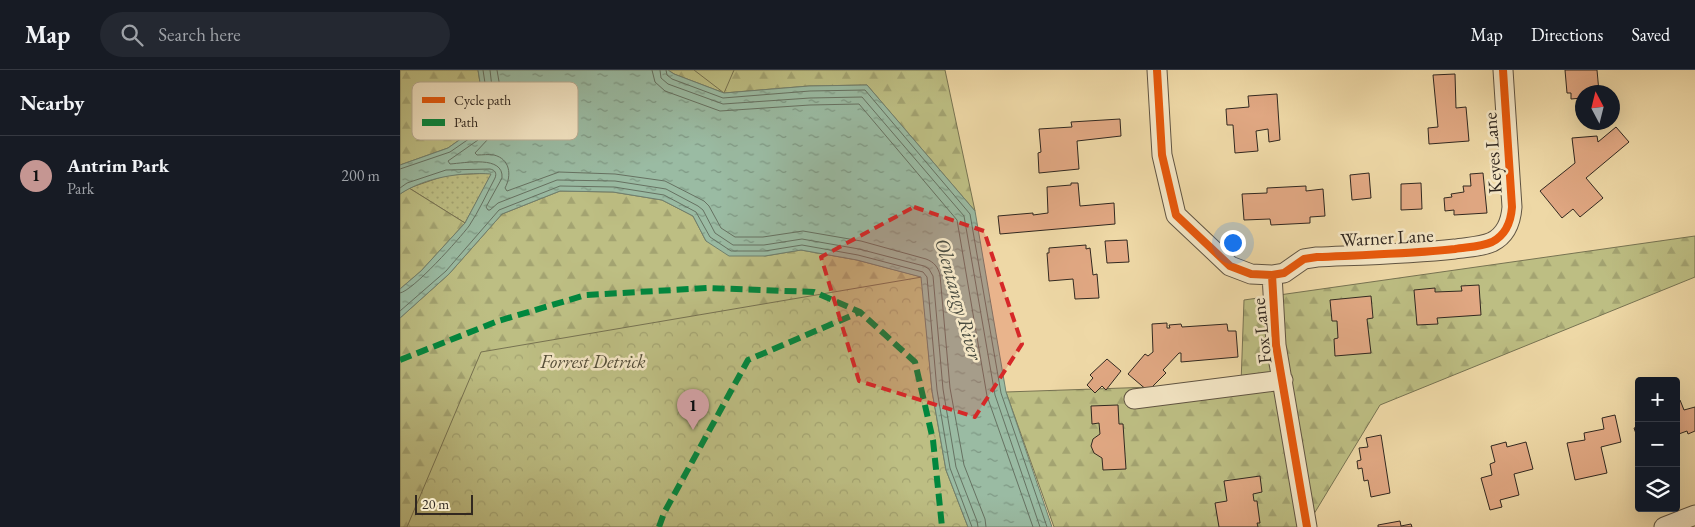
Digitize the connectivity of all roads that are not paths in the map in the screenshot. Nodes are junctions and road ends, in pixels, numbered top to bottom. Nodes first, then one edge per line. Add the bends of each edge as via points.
1 (1157, 70) edge
2 (1503, 70) edge
3 (1504, 233) joint
4 (1272, 275) junction
5 (1282, 380) junction
6 (1134, 398) dead end
7 (1695, 515) edge
8 (1307, 527) edge
9 (1666, 527) edge

1 - 4 street, Fox Lane via 1162,155 1176,215 1230,266 1250,274
2 - 3 street, Keyes Lane via 1512,207 1511,221
3 - 4 street, Warner Lane via 1493,242 1480,246 1304,259 1284,273
4 - 5 street, Fox Lane via 1276,345
5 - 6 street
5 - 8 street, Fox Lane
7 - 9 street

